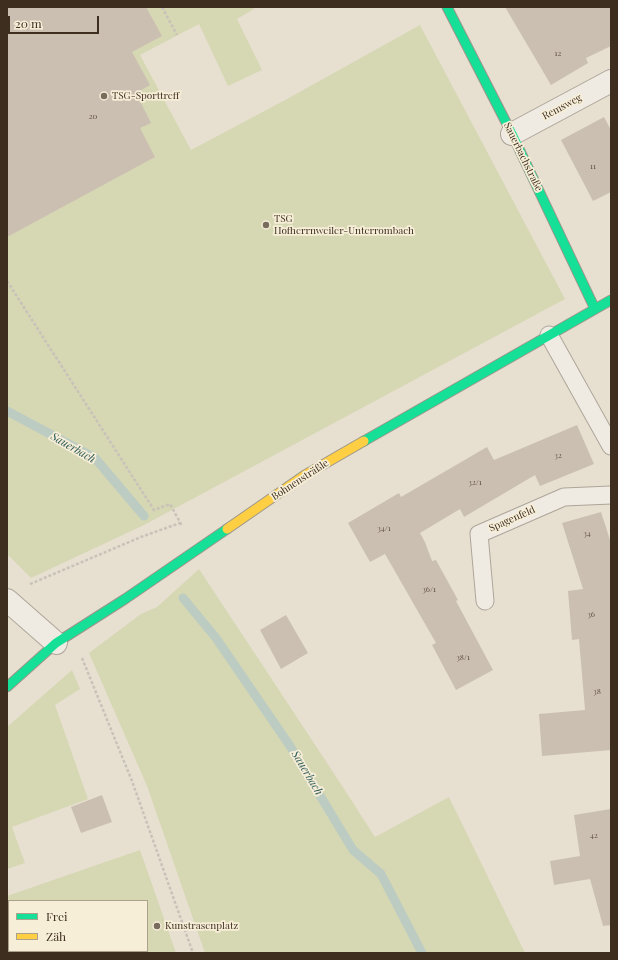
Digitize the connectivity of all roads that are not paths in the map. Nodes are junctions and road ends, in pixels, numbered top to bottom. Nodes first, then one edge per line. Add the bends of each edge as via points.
1 (447, 7) edge
2 (611, 81) edge
3 (512, 134) junction
4 (611, 300) edge
5 (595, 309) junction
6 (549, 335) junction
7 (611, 446) edge
8 (611, 495) edge
9 (7, 600) edge
10 (485, 601) dead end
11 (63, 639) junction
12 (7, 687) edge

1 - 3 street, Sauerbachstraße
2 - 3 street, Remsweg
3 - 5 street, Sauerbachstraße
4 - 5 street, Bohnensträßle
5 - 6 street, Bohnensträßle
6 - 7 lane
6 - 11 street, Bohnensträßle via 305,475
8 - 10 lane, Spagenfeld via 564,497 479,534
9 - 11 street
11 - 12 street, Bohnensträßle

